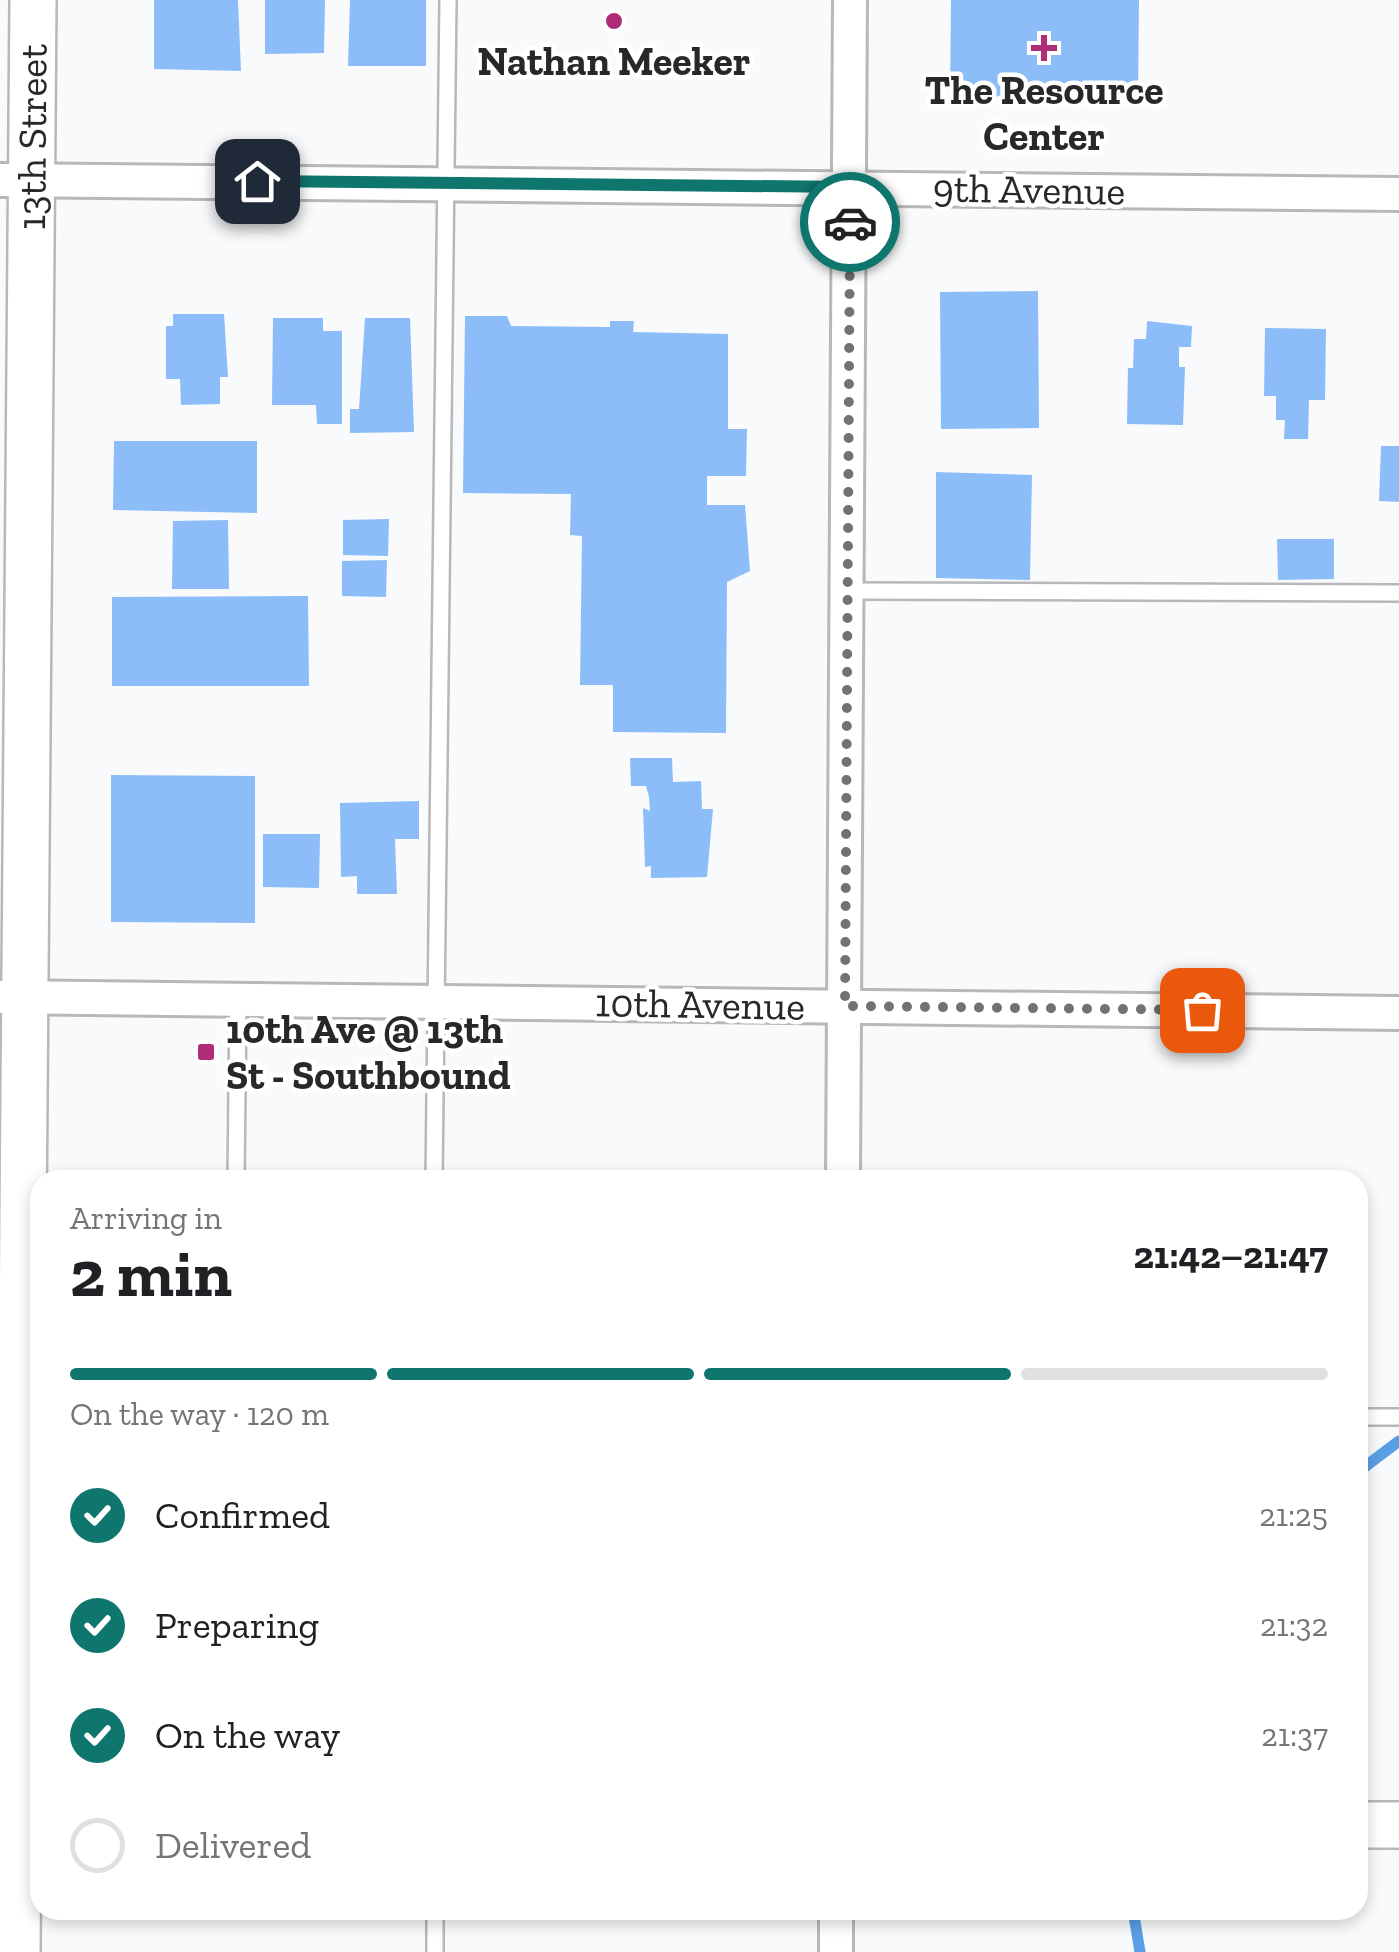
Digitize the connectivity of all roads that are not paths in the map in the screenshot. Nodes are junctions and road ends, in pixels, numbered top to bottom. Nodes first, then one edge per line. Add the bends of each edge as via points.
1 (33, 0) edge
2 (448, 0) edge
3 (850, 0) edge
4 (16, 180) edge
5 (445, 183) junction
6 (850, 187) junction
7 (1399, 194) edge
8 (848, 590) junction
9 (1399, 593) edge
10 (12, 998) edge
11 (238, 1000) junction
12 (434, 1002) junction
13 (845, 1006) junction
14 (1399, 1013) edge
15 (236, 1170) edge
16 (434, 1170) edge
17 (843, 1170) edge
18 (30, 1355) edge
19 (30, 1412) edge
20 (1368, 1417) edge
21 (1399, 1417) edge
22 (19, 1815) edge
23 (1368, 1825) edge
24 (1399, 1825) edge
25 (435, 1920) edge
26 (836, 1920) edge
27 (17, 1952) edge
28 (434, 1952) edge
29 (836, 1952) edge

1 - 4 street, 13th Street
2 - 5 lane
3 - 6 street
4 - 5 street, 9th Avenue
4 - 10 street, 13th Street
5 - 6 street, 9th Avenue
5 - 12 lane
6 - 7 street, 9th Avenue
6 - 8 street
8 - 9 lane
8 - 13 street
10 - 11 street, 10th Avenue
10 - 18 street, 13th Street
11 - 12 street, 10th Avenue
11 - 15 lane
12 - 13 street, 10th Avenue
12 - 16 lane
13 - 14 street, 10th Avenue
13 - 17 street
19 - 22 street, 13th Street
20 - 21 lane
22 - 27 street, 13th Street
23 - 24 street
25 - 28 lane
26 - 29 street

